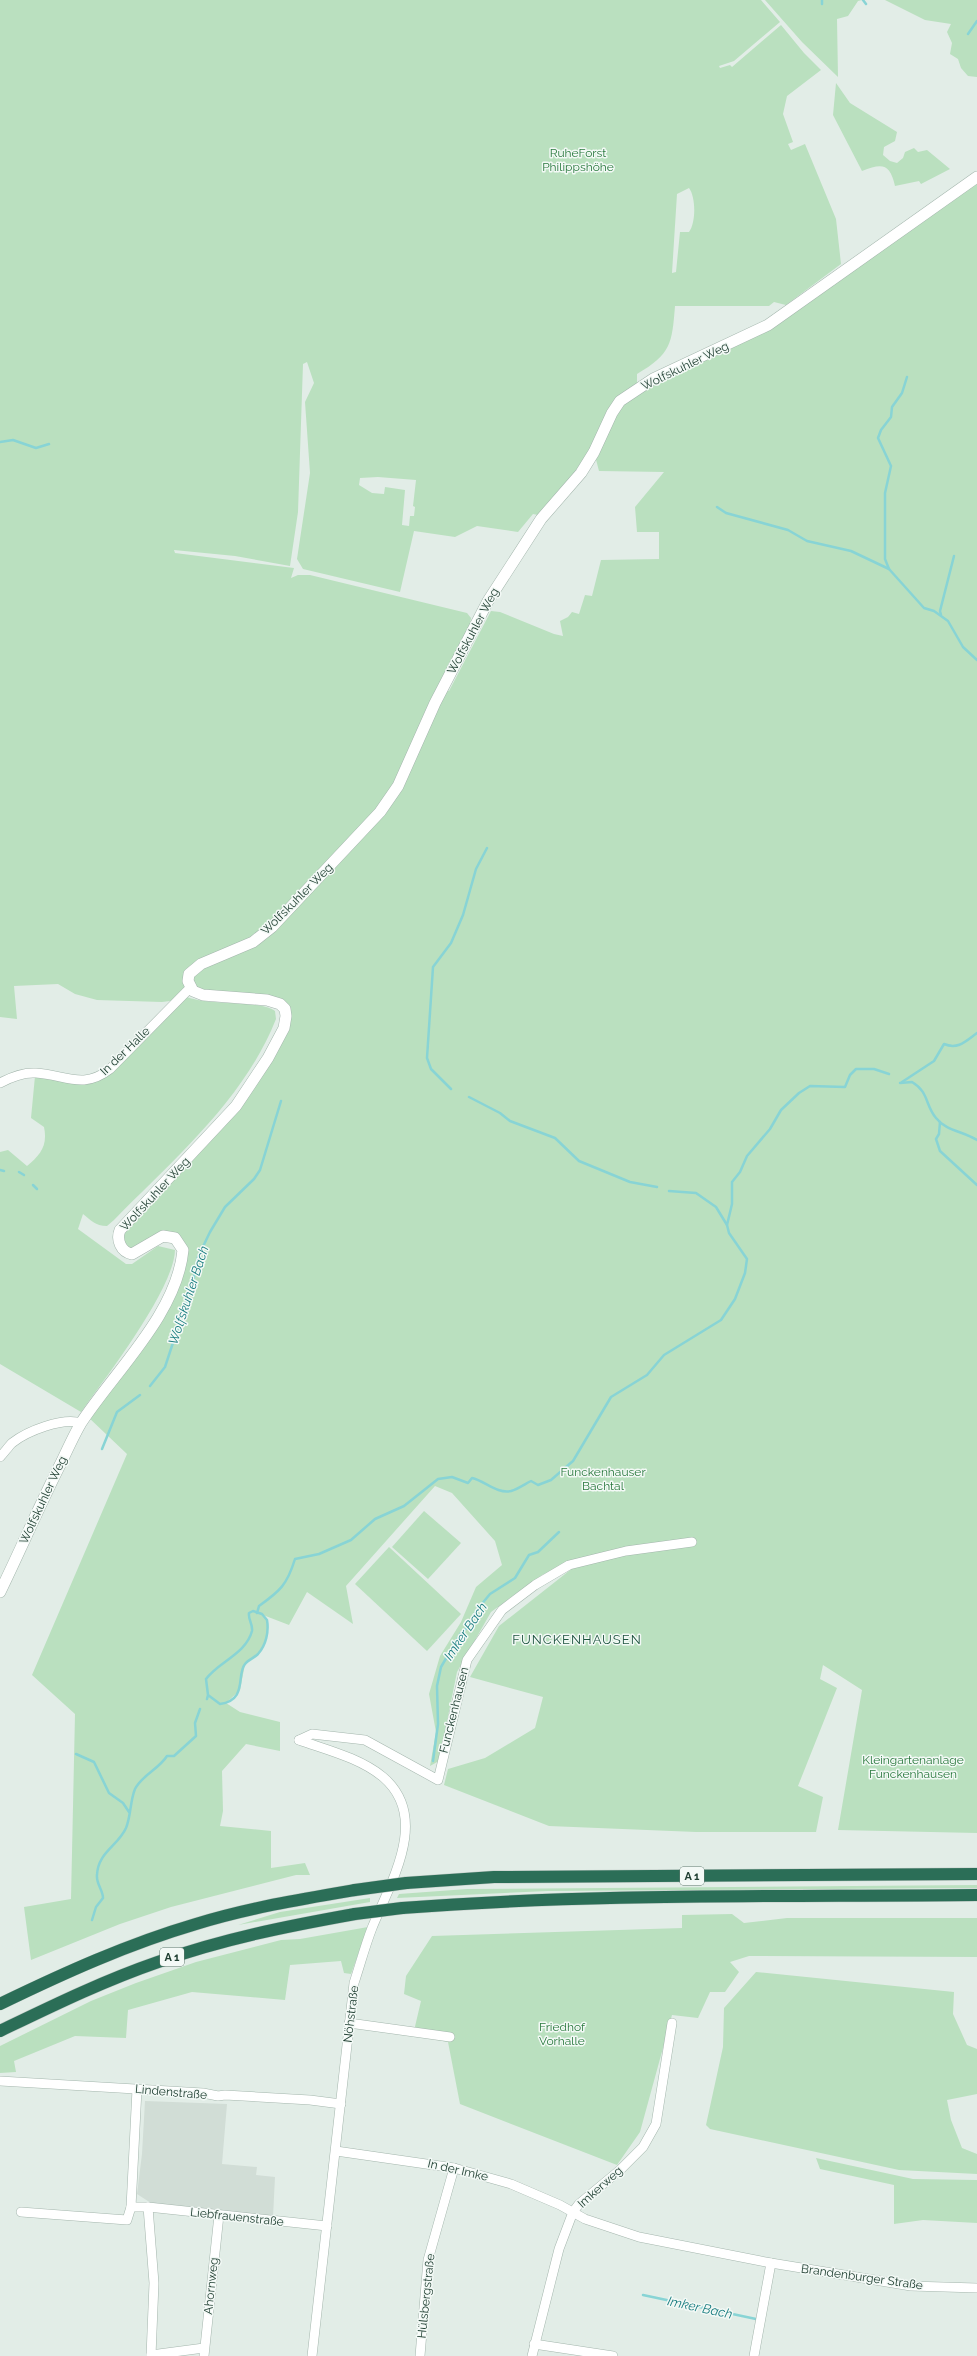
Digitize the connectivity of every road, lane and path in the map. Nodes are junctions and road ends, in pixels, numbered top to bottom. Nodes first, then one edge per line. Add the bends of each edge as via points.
1 (974, 179) edge
2 (191, 987) junction
3 (0, 1083) edge
4 (81, 1423) junction
5 (0, 1457) edge
6 (692, 1542) dead end
7 (0, 1592) edge
8 (299, 1740) joint
9 (977, 1874) edge
10 (977, 1895) edge
11 (0, 2004) edge
12 (349, 2023) junction
13 (672, 2023) dead end
14 (0, 2031) edge
15 (450, 2036) dead end
16 (0, 2081) edge
17 (137, 2089) junction
18 (341, 2104) junction
19 (336, 2150) junction
20 (454, 2168) junction
21 (131, 2207) junction
22 (148, 2207) junction
23 (21, 2212) dead end
24 (573, 2212) junction
25 (219, 2215) junction
26 (327, 2226) junction
27 (771, 2263) junction
28 (977, 2288) edge
29 (534, 2344) junction
30 (204, 2352) edge
31 (151, 2355) edge
32 (312, 2356) edge
33 (420, 2356) edge
34 (532, 2356) edge
35 (613, 2356) edge
36 (754, 2356) edge

1 - 2 street, Wolfskuhler Weg via 768,326 653,379 620,401 581,473 541,519 488,601 435,703 393,796 272,927 253,942 193,968 188,981
2 - 3 street, In der Halle via 110,1069 96,1078 75,1080 35,1073 20,1074
2 - 4 street, Wolfskuhler Weg via 193,991 203,995 267,1000 280,1004 285,1009 284,1028 236,1106 120,1230 118,1234 121,1245 128,1253 137,1252 167,1236 179,1241 183,1250 182,1256 171,1289 154,1323
4 - 5 street via 72,1420 61,1421 39,1429 12,1443
4 - 7 street, Wolfskuhler Weg
6 - 8 street, Funckenhausen via 626,1551 569,1565 535,1585 502,1610 467,1660 438,1780 365,1740 312,1734
8 - 12 street, Nöhstraße via 345,1756 382,1776 392,1786 404,1809 406,1826 400,1864 371,1930 354,1983
9 - 11 highway, A 1, bridge via 494,1878 406,1882 274,1904 197,1923 107,1954
10 - 14 highway, A 1, bridge via 497,1901 355,1914 282,1927 159,1961 79,1992
12 - 15 street
12 - 18 street, Nöhstraße
13 - 24 street, Imkerweg via 656,2124 643,2146
16 - 17 street, Lindenstraße
17 - 18 street, Lindenstraße
17 - 21 street
18 - 19 street, Nöhstraße
19 - 20 street, In der Imke
19 - 26 street, Nöhstraße
20 - 24 street, In der Imke via 511,2184
20 - 33 street, Hülsbergstraße via 428,2260
21 - 22 street, Liebfrauenstraße
21 - 23 street via 127,2220
22 - 25 street, Liebfrauenstraße
22 - 31 street via 154,2283
24 - 27 street, Brandenburger Straße via 585,2219 639,2237
24 - 29 street, Imkerweg via 557,2255
25 - 26 street, Liebfrauenstraße
25 - 30 street, Ahornweg
26 - 32 street, Nöhstraße
27 - 28 street, Brandenburger Straße via 911,2286
27 - 36 street
29 - 34 street, Imkerweg
29 - 35 street
30 - 31 street

